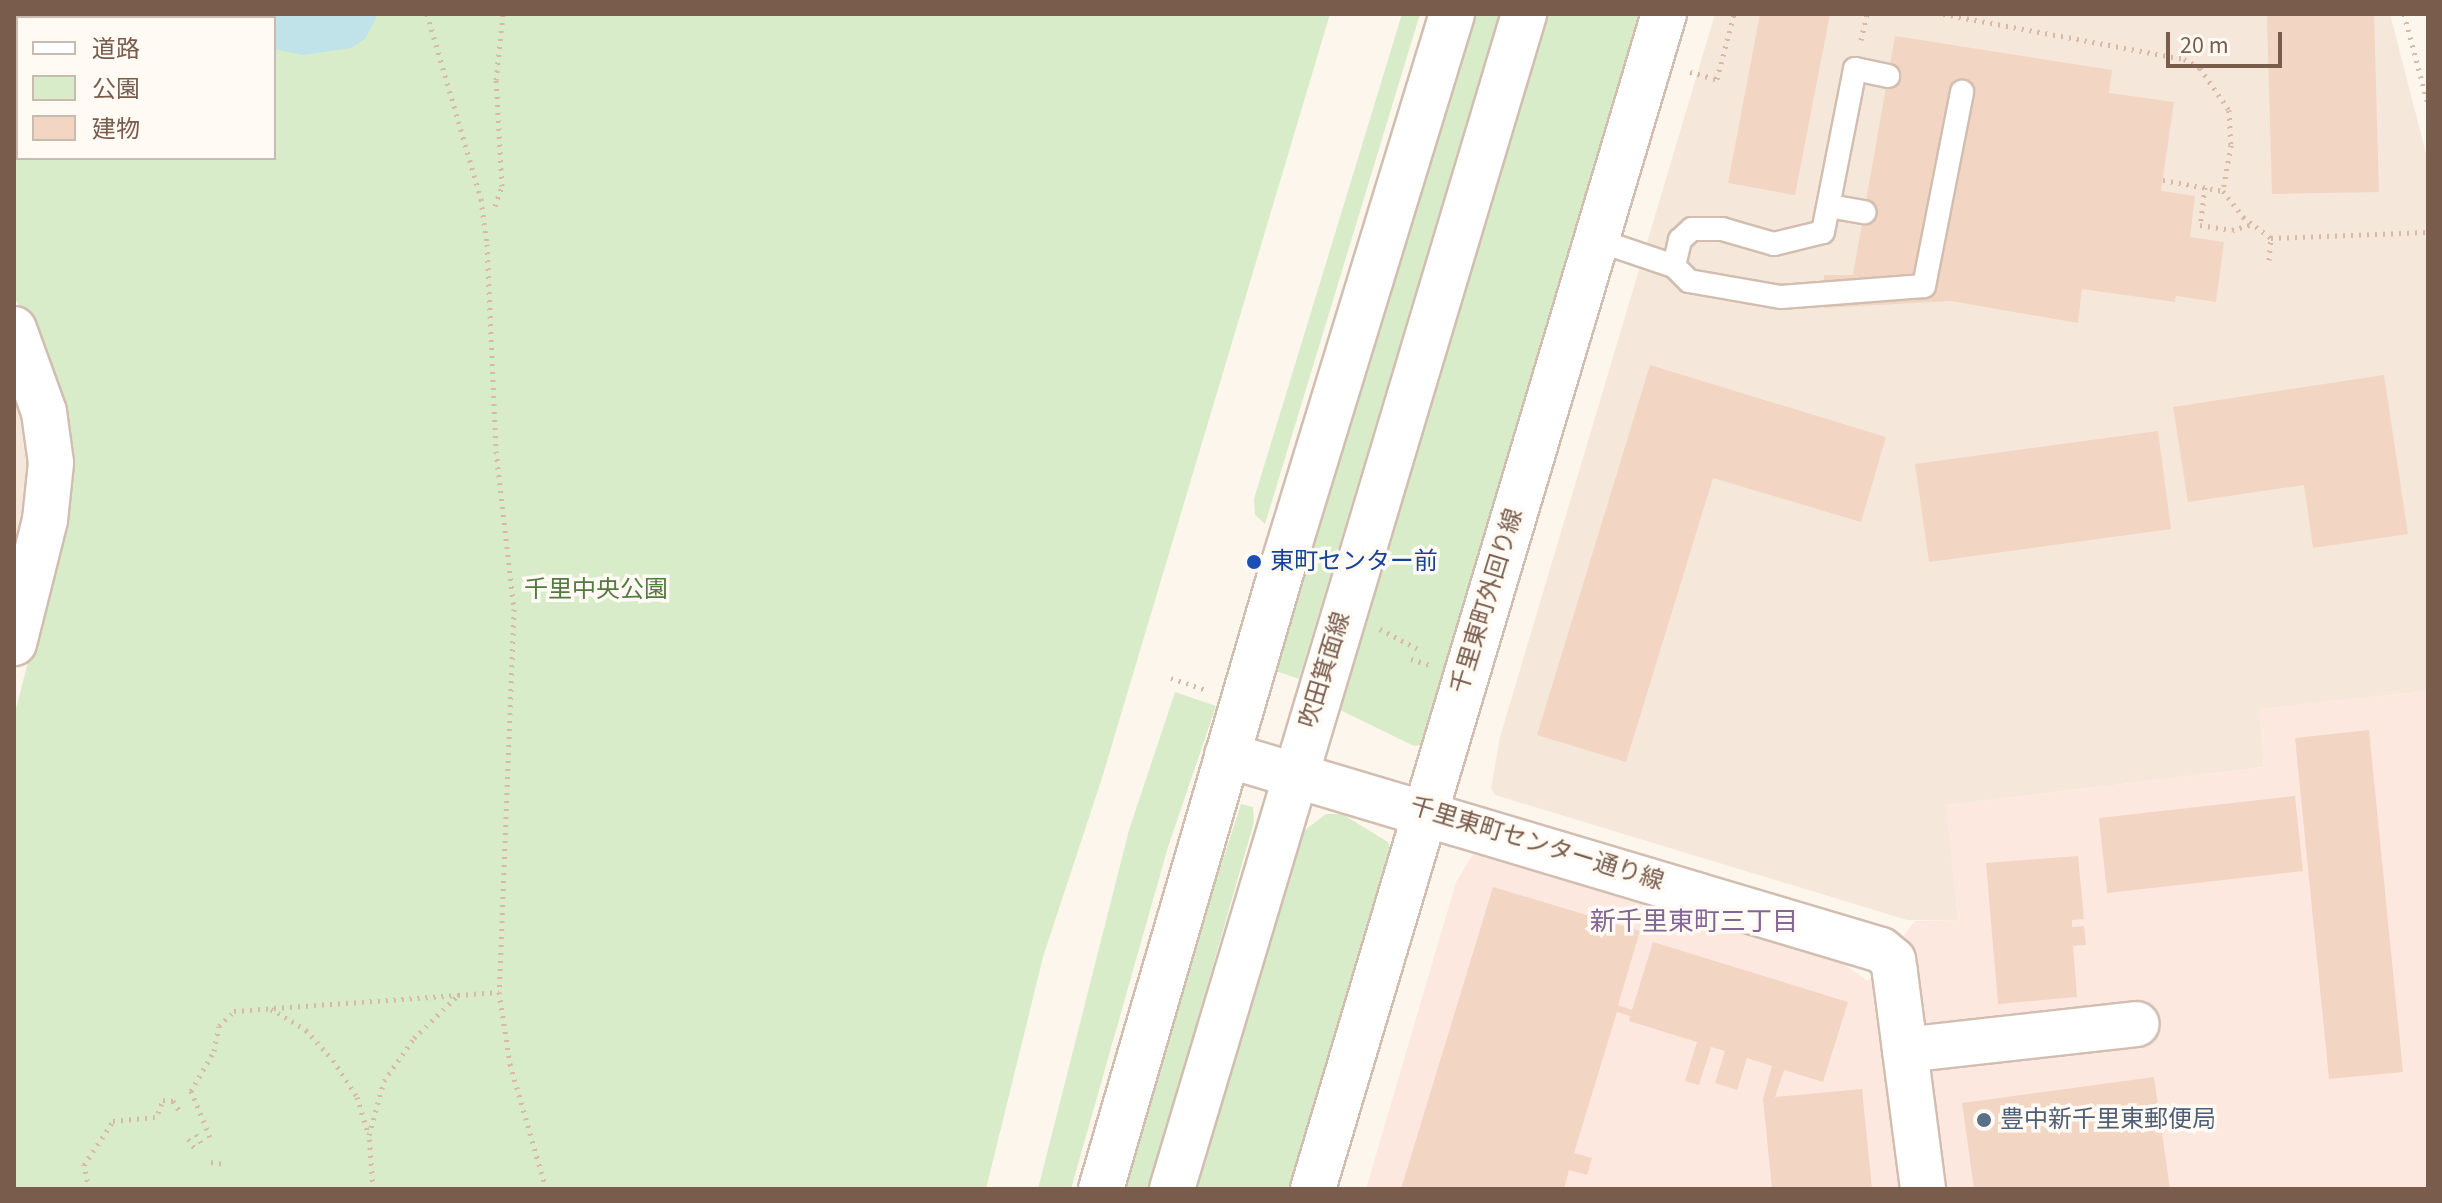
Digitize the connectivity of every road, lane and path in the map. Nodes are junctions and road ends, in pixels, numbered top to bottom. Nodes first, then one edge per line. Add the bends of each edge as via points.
1 (427, 14) edge
2 (503, 14) edge
3 (1452, 14) edge
4 (1524, 14) edge
5 (1664, 14) edge
6 (1734, 14) edge
7 (1943, 14) edge
8 (2404, 14) edge
9 (1689, 71) dead end
10 (1888, 76) dead end
11 (1962, 92) dead end
12 (2428, 104) edge
13 (2163, 180) dead end
14 (2205, 187) junction
15 (2223, 191) junction
16 (495, 206) dead end
17 (1829, 206) junction
18 (1864, 212) dead end
19 (2254, 224) junction
20 (2428, 232) edge
21 (2271, 238) junction
22 (1597, 240) junction
23 (2269, 260) dead end
24 (1674, 266) junction
25 (14, 329) edge
26 (1374, 626) dead end
27 (14, 643) edge
28 (1418, 649) dead end
29 (1171, 678) dead end
30 (1213, 693) dead end
31 (1227, 755) junction
32 (1294, 774) junction
33 (1426, 811) junction
34 (499, 992) junction
35 (458, 995) junction
36 (270, 1008) junction
37 (2137, 1024) dead end
38 (1905, 1050) junction
39 (179, 1110) dead end
40 (196, 1134) dead end
41 (369, 1135) junction
42 (210, 1137) dead end
43 (188, 1139) dead end
44 (203, 1146) dead end
45 (196, 1150) dead end
46 (211, 1162) dead end
47 (223, 1164) dead end
48 (89, 1189) edge
49 (373, 1189) edge
50 (546, 1189) edge
51 (1101, 1189) edge
52 (1172, 1189) edge
53 (1313, 1189) edge
54 (1923, 1189) edge

1 - 34 path via 481,199 496,451 514,609
2 - 16 path via 496,80 496,161 502,186
3 - 31 street
4 - 32 street, 吹田箕面線
5 - 22 street, 千里東町外回り線
6 - 9 path via 1717,79
7 - 15 path via 2184,59 2200,68 2229,110 2231,145
8 - 12 path
10 - 17 lane via 1855,69
11 - 24 lane via 1924,286 1781,297 1689,281
13 - 14 path
14 - 15 path
14 - 19 path via 2200,225 2232,230
15 - 19 path
17 - 18 lane
17 - 24 lane via 1823,232 1804,241 1774,244 1722,229 1692,229 1680,240
19 - 21 path
20 - 21 path
21 - 23 path
22 - 24 lane
22 - 33 street, 千里東町外回り線
25 - 27 street via 44,412 51,463 45,520
26 - 28 path
29 - 30 path
31 - 32 street, 千里東町センター通り線
31 - 51 street
32 - 33 street, 千里東町センター通り線
32 - 52 street, 吹田箕面線
33 - 38 street, 千里東町センター通り線 via 1881,950 1893,960
33 - 53 street, 千里東町外回り線
34 - 35 path
34 - 50 path via 510,1064
35 - 36 path
35 - 41 path via 414,1038 384,1081
36 - 41 path via 306,1030 333,1060 357,1097
36 - 42 path via 243,1007 219,1026 214,1051 191,1091
37 - 38 street
38 - 54 street, 千里東町センター通り線
39 - 48 path via 173,1101 163,1100 156,1115 113,1121 84,1165
40 - 44 path
41 - 49 path
43 - 45 path
46 - 47 path

